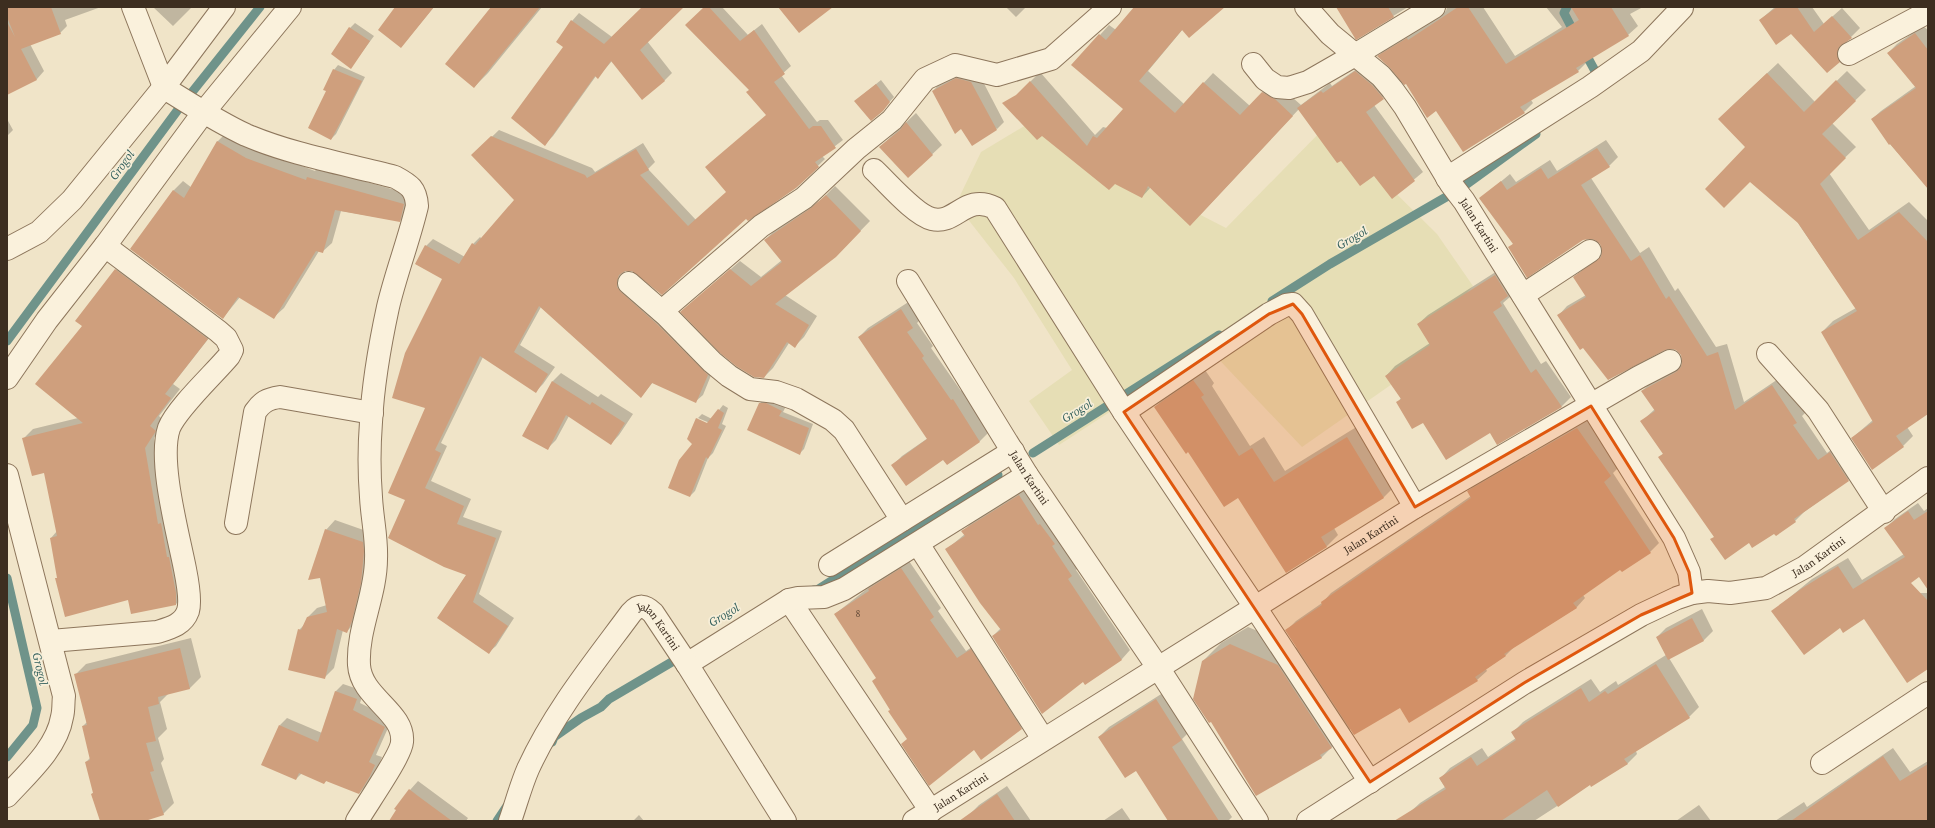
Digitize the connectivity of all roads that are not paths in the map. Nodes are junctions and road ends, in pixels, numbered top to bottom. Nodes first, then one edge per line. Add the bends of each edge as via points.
1 (133, 7) edge
2 (224, 7) edge
3 (290, 7) edge
4 (1110, 7) edge
5 (1306, 7) edge
6 (1434, 7) edge
7 (1682, 8) dead end
8 (1928, 12) edge
9 (1849, 54) dead end
10 (1355, 55) junction
11 (1253, 64) dead end
12 (165, 88) junction
13 (202, 111) junction
14 (874, 170) dead end
15 (1454, 187) junction
16 (13, 246) edge
17 (105, 246) junction
18 (1590, 251) dead end
19 (7, 267) edge
20 (908, 281) dead end
21 (629, 283) dead end
22 (1523, 295) junction
23 (662, 311) junction
24 (1768, 354) dead end
25 (1670, 361) dead end
26 (7, 378) edge
27 (1118, 403) junction
28 (1591, 406) junction
29 (372, 413) junction
30 (1013, 452) junction
31 (7, 475) edge
32 (1027, 475) junction
33 (1928, 478) edge
34 (1415, 507) junction
35 (1884, 512) junction
36 (902, 520) junction
37 (236, 523) dead end
38 (918, 544) junction
39 (830, 565) dead end
40 (1692, 593) junction
41 (789, 600) junction
42 (1255, 608) junction
43 (51, 641) junction
44 (683, 658) junction
45 (1159, 669) junction
46 (1928, 693) edge
47 (1043, 739) junction
48 (1822, 763) dead end
49 (1370, 782) junction
50 (7, 796) edge
51 (513, 813) edge
52 (922, 816) edge
53 (358, 821) edge
54 (785, 821) edge
55 (1257, 821) edge
56 (1308, 821) edge

1 - 12 street
2 - 12 street
3 - 13 street
4 - 23 street via 1051,59 997,75 955,65 925,79 892,120 856,149 804,198 761,226
5 - 10 street, Jalan Kartini via 1330,34
6 - 10 street
7 - 15 street via 1641,51
8 - 9 street
10 - 11 street via 1308,82 1289,88 1277,87 1265,79
10 - 15 street, Jalan Kartini via 1381,76 1392,89
12 - 13 street
12 - 16 street via 72,200 39,232
13 - 17 street
13 - 29 street via 246,135 395,177 408,184 416,194 417,206 412,227 388,306
14 - 27 street via 920,214 933,220 946,218 972,204 985,203 995,208
15 - 22 street, Jalan Kartini
16 - 19 street
17 - 26 street via 47,320
17 - 43 street via 218,331 226,338 232,350 230,356 183,407 169,429 165,456 187,582 189,609 186,615 173,627 157,632
18 - 22 street
20 - 30 street, Jalan Kartini
21 - 23 street
22 - 28 street, Jalan Kartini
23 - 36 street via 712,362 735,380 750,389 785,394 832,420 844,430
24 - 35 street via 1818,410
25 - 28 street
27 - 34 street via 1269,314 1293,304 1302,314
27 - 42 street
28 - 34 street, Jalan Kartini
28 - 40 street, Jalan Kartini via 1674,538 1689,572
29 - 37 street via 280,397 267,399 255,412
29 - 53 street via 369,468 376,560 359,650 360,677 365,687 395,719 402,742 396,757
30 - 32 street, Jalan Kartini
30 - 36 street
31 - 43 street
32 - 38 street
32 - 45 street, Jalan Kartini
33 - 35 street, Jalan Kartini
34 - 42 street, Jalan Kartini
35 - 40 street, Jalan Kartini via 1805,567 1766,588 1730,593
36 - 39 street
38 - 41 street via 833,594
38 - 47 street
40 - 49 street, Jalan Kartini via 1641,615 1524,683
41 - 44 street
41 - 52 street, Jalan Kartini
42 - 45 street, Jalan Kartini
42 - 49 street
43 - 50 street via 64,696 62,718 47,750
44 - 51 street, Jalan Kartini via 649,609 636,607 549,729 528,770
44 - 54 street, Jalan Kartini
45 - 47 street, Jalan Kartini
45 - 55 street, Jalan Kartini
46 - 48 street
47 - 52 street, Jalan Kartini
49 - 56 street, Jalan Kartini

